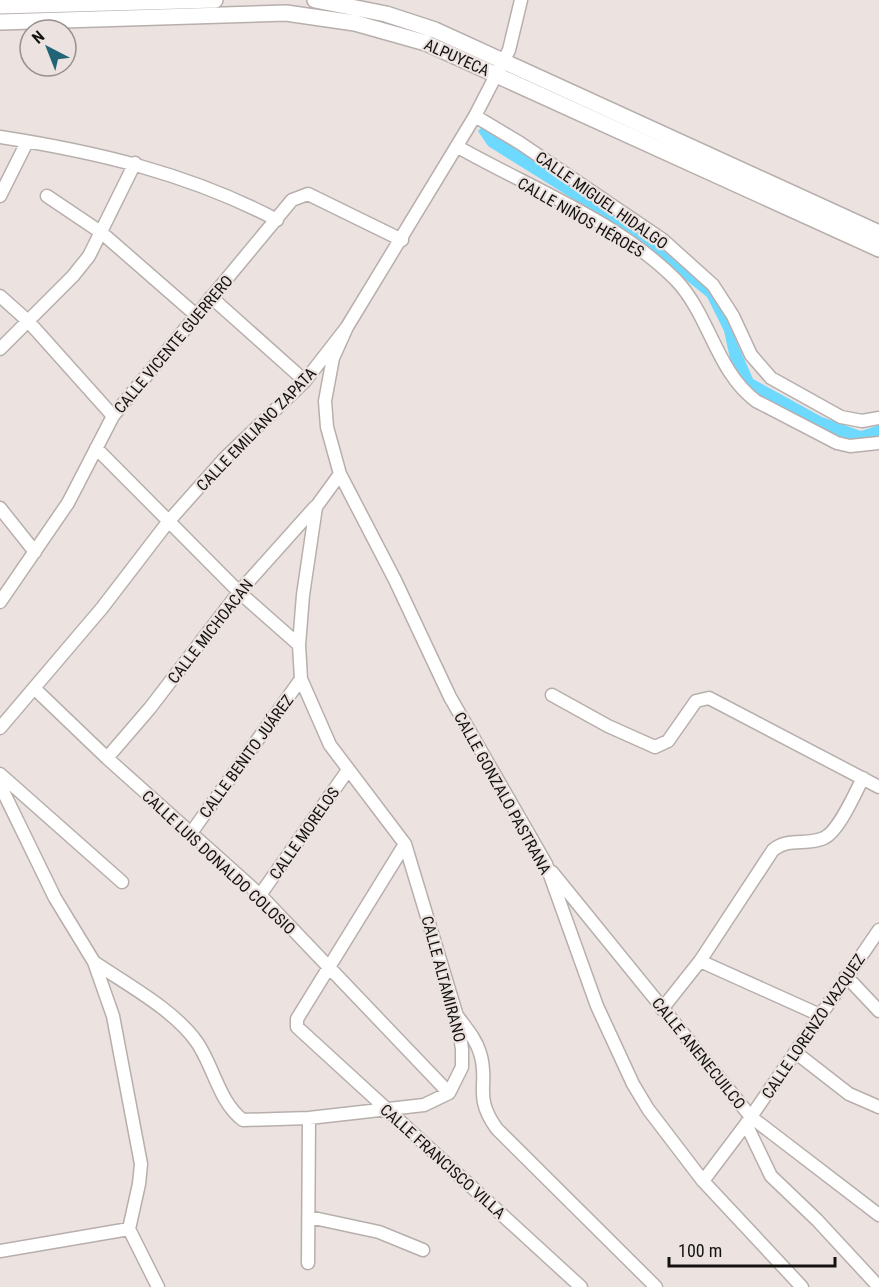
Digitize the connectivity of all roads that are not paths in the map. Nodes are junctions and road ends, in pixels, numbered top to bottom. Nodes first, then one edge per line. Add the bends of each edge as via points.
1 (215, 0) edge
2 (315, 0) edge
3 (521, 0) edge
4 (0, 6) edge
5 (0, 22) edge
6 (499, 68) junction
7 (475, 116) junction
8 (0, 137) edge
9 (27, 142) junction
10 (458, 147) junction
11 (135, 163) junction
12 (0, 196) edge
13 (47, 196) dead end
14 (277, 220) junction
15 (102, 233) junction
16 (879, 233) edge
17 (402, 240) junction
18 (879, 249) edge
19 (0, 296) edge
20 (211, 297) junction
21 (196, 315) junction
22 (28, 321) junction
23 (347, 327) junction
24 (0, 349) edge
25 (305, 381) junction
26 (113, 416) junction
27 (879, 418) edge
28 (879, 443) edge
29 (96, 448) junction
30 (340, 474) junction
31 (315, 507) junction
32 (0, 508) edge
33 (168, 522) junction
34 (35, 552) junction
35 (238, 592) junction
36 (0, 602) edge
37 (299, 645) junction
38 (301, 679) junction
39 (34, 687) junction
40 (552, 695) dead end
41 (0, 728) edge
42 (107, 758) junction
43 (348, 770) junction
44 (0, 774) edge
45 (863, 778) junction
46 (0, 785) edge
47 (879, 787) edge
48 (191, 833) junction
49 (405, 844) junction
50 (546, 864) junction
51 (122, 882) dead end
52 (261, 895) junction
53 (879, 930) edge
54 (700, 961) junction
55 (94, 962) junction
56 (329, 967) junction
57 (846, 976) junction
58 (662, 1009) junction
59 (879, 1011) edge
60 (820, 1015) junction
61 (457, 1016) junction
62 (795, 1052) junction
63 (449, 1093) junction
64 (879, 1107) edge
65 (386, 1110) junction
66 (309, 1118) junction
67 (748, 1120) junction
68 (703, 1180) junction
69 (879, 1215) edge
70 (309, 1217) junction
71 (129, 1229) junction
72 (423, 1250) dead end
73 (0, 1251) edge
74 (308, 1263) dead end
75 (156, 1287) edge
76 (582, 1287) edge
77 (656, 1287) edge
78 (802, 1287) edge
79 (879, 1287) edge

1 - 4 main road
2 - 6 main road, ALPUYECA via 386,14 435,30
3 - 6 street, CALLE EMILIANO ZAPATA via 509,50
5 - 6 main road, ALPUYECA via 286,13 386,30
6 - 7 street, CALLE EMILIANO ZAPATA
6 - 16 main road, ALPUYECA
6 - 18 main road, ALPUYECA
7 - 10 street, CALLE EMILIANO ZAPATA
7 - 27 street, CALLE MIGUEL HIDALGO via 671,247 713,285 751,355 771,378 841,417 862,422
8 - 9 street
9 - 11 street
9 - 12 street
10 - 17 street, CALLE EMILIANO ZAPATA
10 - 28 street, CALLE NIÑOS HÉROES via 598,223 652,259 691,299 733,376 756,401 837,443
11 - 14 street via 218,191
11 - 15 street
13 - 15 street
14 - 17 street, CALLE VICENTE GUERRERO via 292,200 308,194
14 - 20 street, CALLE VICENTE GUERRERO
15 - 21 street
15 - 22 street via 73,276
17 - 23 street, CALLE EMILIANO ZAPATA
19 - 22 street
20 - 21 street, CALLE VICENTE GUERRERO
20 - 25 street
21 - 26 street, CALLE VICENTE GUERRERO
22 - 24 street
22 - 26 street
23 - 25 street, CALLE EMILIANO ZAPATA
23 - 30 street, CALLE GONZALO PASTRANA via 333,358 325,401 327,428
25 - 33 street, CALLE EMILIANO ZAPATA via 224,459
26 - 29 street, CALLE VICENTE GUERRERO
29 - 33 street
29 - 34 street, CALLE VICENTE GUERRERO via 68,503
30 - 31 street, CALLE ALTAMIRANO
30 - 50 street, CALLE GONZALO PASTRANA via 450,697
31 - 35 street, CALLE MICHOACAN
31 - 37 street, CALLE ALTAMIRANO
32 - 34 street
33 - 35 street
33 - 39 street, CALLE EMILIANO ZAPATA
34 - 36 street, CALLE VICENTE GUERRERO
35 - 37 street
35 - 42 street, CALLE MICHOACAN
37 - 38 street, CALLE ALTAMIRANO
38 - 43 street, CALLE ALTAMIRANO via 323,732
38 - 48 street, CALLE BENITO JUÁREZ
39 - 41 street, CALLE EMILIANO ZAPATA
39 - 42 street, CALLE LUIS DONALDO COLOSIO
40 - 45 street via 655,747 668,741 696,701 709,698
42 - 48 street, CALLE LUIS DONALDO COLOSIO
43 - 49 street, CALLE ALTAMIRANO
43 - 52 street, CALLE MORELOS
44 - 51 street
45 - 47 street
45 - 54 street via 830,834 817,840 782,844 773,850
46 - 55 street via 55,898
48 - 52 street, CALLE LUIS DONALDO COLOSIO
49 - 56 street
49 - 61 street, CALLE ALTAMIRANO
50 - 58 street, CALLE ANENECUILCO
50 - 68 street, CALLE GONZALO PASTRANA via 621,1063 648,1109
52 - 56 street, CALLE LUIS DONALDO COLOSIO
53 - 57 street, CALLE LORENZO VAZQUEZ
54 - 58 street
54 - 60 street
55 - 66 street via 190,1033 238,1116 248,1121
55 - 71 street via 113,1016 141,1164
56 - 63 street, CALLE LUIS DONALDO COLOSIO
56 - 65 street, CALLE FRANCISCO VILLA via 297,1019 297,1027
57 - 59 street
57 - 60 street, CALLE LORENZO VAZQUEZ
58 - 67 street, CALLE ANENECUILCO
60 - 62 street, CALLE LORENZO VAZQUEZ
61 - 63 street, CALLE ALTAMIRANO via 462,1067
61 - 77 street via 481,1056 483,1104 497,1129
62 - 64 street via 849,1094
62 - 67 street, CALLE LORENZO VAZQUEZ
63 - 65 street via 424,1106
65 - 66 street
65 - 76 street, CALLE FRANCISCO VILLA
66 - 70 street
67 - 68 street, CALLE LORENZO VAZQUEZ
67 - 69 street, CALLE ANENECUILCO
67 - 79 street via 771,1176
68 - 78 street, CALLE GONZALO PASTRANA
70 - 72 street via 379,1232
70 - 74 street
71 - 73 street
71 - 75 street

